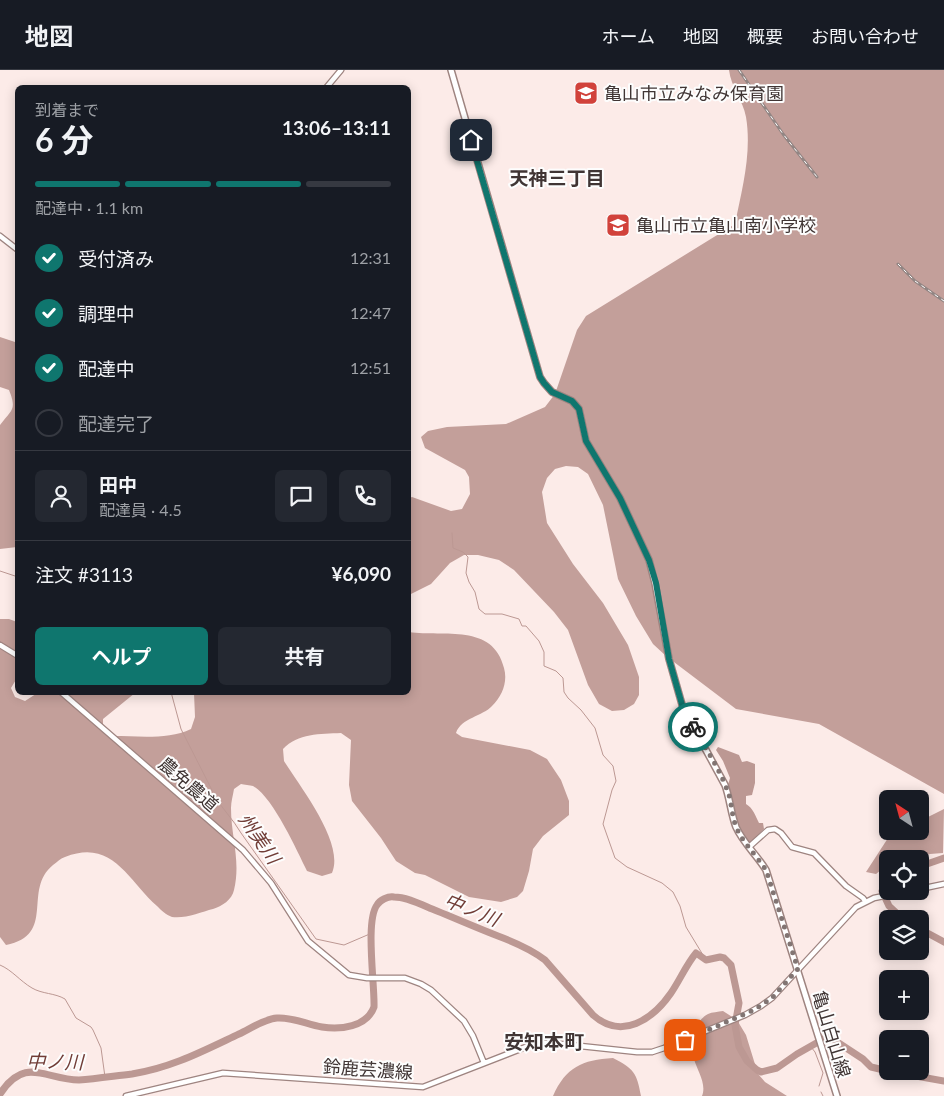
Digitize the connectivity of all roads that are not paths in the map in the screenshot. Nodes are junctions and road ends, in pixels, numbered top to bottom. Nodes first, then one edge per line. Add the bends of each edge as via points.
1 (340, 70) edge
2 (451, 70) edge
3 (328, 85) edge
4 (0, 236) edge
5 (15, 248) edge
6 (0, 645) edge
7 (15, 654) edge
8 (64, 695) edge
9 (749, 847) junction
10 (944, 884) edge
11 (929, 887) edge
12 (879, 897) edge
13 (865, 901) junction
14 (798, 969) junction
15 (484, 1063) junction
16 (126, 1096) edge
17 (837, 1096) edge

1 - 3 main road
2 - 9 main road, 亀山白山線 via 540,377 552,392 572,401 579,409 586,441 620,498 649,560 669,659 683,708 721,778 729,795 736,828
4 - 5 main road
6 - 7 main road
8 - 15 main road, 農免農道 via 243,850 271,883 308,941 349,975 397,977 413,980 431,990 464,1020
9 - 13 main road via 768,830 775,829 792,847 814,853
9 - 14 main road, 亀山白山線 via 766,870
10 - 11 main road
12 - 13 main road, 鈴鹿芸濃線
13 - 14 main road, 鈴鹿芸濃線 via 842,919
14 - 15 main road, 鈴鹿芸濃線 via 761,1006 652,1052 536,1043
14 - 17 main road, 亀山白山線
15 - 16 main road, 鈴鹿芸濃線 via 423,1086 223,1073

